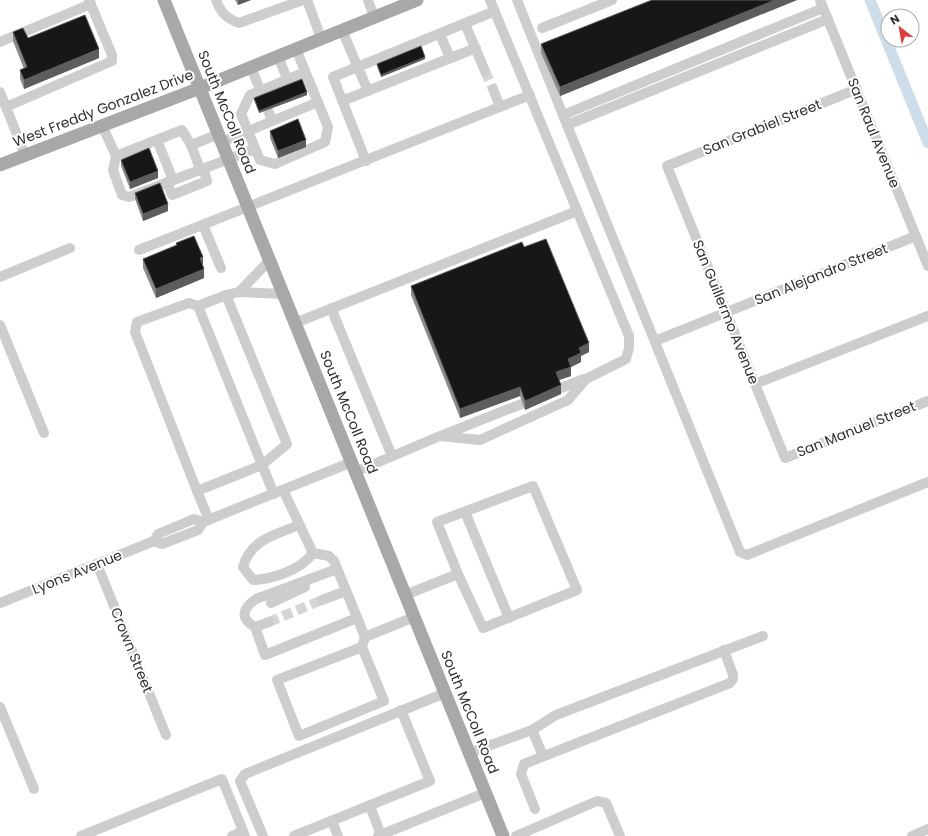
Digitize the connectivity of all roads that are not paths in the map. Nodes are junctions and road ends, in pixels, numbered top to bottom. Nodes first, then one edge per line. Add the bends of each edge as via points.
1 (164, 0) edge
2 (216, 0) edge
3 (303, 0) edge
4 (307, 0) edge
5 (368, 0) edge
6 (417, 0) edge
7 (490, 0) edge
8 (517, 0) edge
9 (612, 0) edge
10 (90, 2) edge
11 (821, 4) edge
12 (495, 11) junction
13 (374, 17) junction
14 (828, 19) junction
15 (465, 24) junction
16 (542, 28) dead end
17 (342, 30) junction
18 (440, 34) junction
19 (321, 38) junction
20 (0, 42) edge
21 (476, 48) junction
22 (296, 49) junction
23 (278, 56) junction
24 (450, 58) junction
25 (251, 67) junction
26 (358, 67) junction
27 (485, 71) tunnel mouth
28 (305, 72) junction
29 (289, 83) junction
30 (200, 88) junction
31 (493, 89) tunnel mouth
32 (857, 89) junction
33 (368, 91) junction
34 (0, 92) edge
35 (261, 94) junction
36 (530, 95) junction
37 (296, 99) edge
38 (342, 101) junction
39 (318, 102) junction
40 (283, 104) edge
41 (500, 107) junction
42 (300, 109) junction
43 (268, 110) edge
44 (5, 113) edge
45 (287, 115) junction
46 (563, 115) junction
47 (272, 121) junction
48 (102, 125) junction
49 (567, 126) junction
50 (248, 131) junction
51 (220, 138) junction
52 (157, 140) junction
53 (190, 145) junction
54 (255, 149) junction
55 (25, 155) junction
56 (116, 156) junction
57 (229, 159) junction
58 (366, 161) junction
59 (0, 165) edge
60 (667, 166) joint
61 (202, 169) junction
62 (170, 181) junction
63 (249, 208) junction
64 (577, 211) junction
65 (203, 225) junction
66 (916, 236) junction
67 (70, 248) dead end
68 (139, 250) dead end
69 (270, 260) junction
70 (928, 266) edge
71 (221, 268) dead end
72 (0, 277) edge
73 (239, 292) junction
74 (284, 294) junction
75 (226, 295) junction
76 (198, 306) junction
77 (331, 308) junction
78 (726, 312) junction
79 (928, 316) edge
80 (295, 323) junction
81 (0, 325) edge
82 (655, 341) junction
83 (586, 378) junction
84 (755, 384) junction
85 (928, 401) edge
86 (44, 433) dead end
87 (440, 436) junction
88 (392, 456) junction
89 (785, 458) joint
90 (262, 465) junction
91 (353, 467) junction
92 (928, 482) edge
93 (197, 491) junction
94 (278, 492) junction
95 (465, 512) junction
96 (206, 521) junction
97 (299, 525) junction
98 (313, 553) junction
99 (97, 564) junction
100 (337, 569) junction
101 (458, 574) junction
102 (321, 575) junction
103 (346, 591) junction
104 (406, 595) junction
105 (322, 600) tunnel mouth
106 (0, 603) edge
107 (248, 605) junction
108 (357, 618) junction
109 (414, 618) junction
110 (509, 618) junction
111 (269, 622) tunnel mouth
112 (255, 627) junction
113 (763, 636) dead end
114 (364, 642) junction
115 (724, 650) junction
116 (445, 692) junction
117 (0, 707) edge
118 (401, 710) junction
119 (532, 730) junction
120 (166, 735) dead end
121 (469, 753) junction
122 (543, 756) junction
123 (34, 789) dead end
124 (486, 793) junction
125 (370, 806) junction
126 (535, 809) dead end
127 (332, 821) junction
128 (928, 829) edge
129 (244, 834) edge
130 (385, 835) edge
131 (81, 836) edge
132 (232, 836) edge
133 (263, 836) edge
134 (294, 836) edge
135 (338, 836) edge
136 (503, 836) edge
137 (516, 836) edge
138 (620, 836) edge
139 (912, 836) edge

1 - 30 main road, South McColl Road
2 - 3 street via 221,12 228,19 238,23
4 - 19 street
5 - 13 street
6 - 13 main road, West Freddy Gonzalez Drive
7 - 12 street, Lyons Avenue
8 - 46 street
9 - 16 street
10 - 20 street
10 - 44 street via 112,55 112,61
11 - 14 street, San Raul Avenue
11 - 46 street
12 - 15 street
12 - 36 street, Lyons Avenue
13 - 17 main road, West Freddy Gonzalez Drive
14 - 32 street, San Raul Avenue
14 - 49 street
15 - 18 street
15 - 21 street
17 - 19 main road, West Freddy Gonzalez Drive
17 - 26 street
18 - 24 street
18 - 26 street via 386,59
19 - 22 main road, West Freddy Gonzalez Drive
21 - 24 street
21 - 27 street
22 - 23 main road, West Freddy Gonzalez Drive
22 - 28 street
23 - 25 main road, West Freddy Gonzalez Drive
23 - 29 street
24 - 33 street via 417,67
25 - 30 main road, West Freddy Gonzalez Drive
25 - 35 street
26 - 33 street
26 - 38 street via 333,77
28 - 29 street
28 - 39 street
29 - 35 street
30 - 48 main road, West Freddy Gonzalez Drive
30 - 51 main road, South McColl Road
31 - 41 street
32 - 60 street, San Grabiel Street
32 - 66 street, San Raul Avenue
33 - 38 street
34 - 44 street
35 - 50 street via 250,95 241,114
36 - 41 street
36 - 64 street, Lyons Avenue
37 - 42 street
38 - 58 street
39 - 42 street
39 - 54 street via 328,127 325,142 275,164 260,160
40 - 45 street
41 - 58 street
42 - 45 street
43 - 47 street
44 - 55 street
45 - 47 street
46 - 49 street
47 - 50 street
48 - 55 main road, West Freddy Gonzalez Drive
48 - 56 street
49 - 82 street
50 - 51 street
50 - 54 street
51 - 53 street
51 - 57 main road, South McColl Road
52 - 53 street via 182,130
52 - 56 street
52 - 62 street
53 - 61 street
54 - 57 street
55 - 59 main road, West Freddy Gonzalez Drive
56 - 62 street via 113,170 122,194 129,197
57 - 61 street
57 - 63 main road, South McColl Road
58 - 63 street
60 - 78 street, San Guillermo Avenue
61 - 62 street
61 - 62 street via 208,180 172,194
63 - 65 street
63 - 69 main road, South McColl Road
64 - 77 street
64 - 83 street, Lyons Avenue via 628,336 629,348 626,359
65 - 68 street
65 - 71 street
66 - 70 street, San Raul Avenue
66 - 78 street, San Alejandro Street
67 - 72 street
69 - 73 street
69 - 74 main road, South McColl Road
73 - 74 street
73 - 75 street
74 - 80 main road, South McColl Road
75 - 76 street
75 - 90 street via 287,444
76 - 90 street
76 - 93 street via 189,302 137,322 135,332
77 - 80 street
77 - 88 street
78 - 82 street, San Alejandro Street
78 - 84 street, San Guillermo Avenue
79 - 84 street
80 - 91 main road, South McColl Road
81 - 86 street
82 - 92 street via 740,552 747,555
83 - 87 street, Lyons Avenue
83 - 87 street via 568,400 480,440
84 - 89 street, San Guillermo Avenue
85 - 89 street, San Manuel Street
87 - 88 street, Lyons Avenue
88 - 91 street, Lyons Avenue
90 - 93 street
90 - 94 street
91 - 94 street, Lyons Avenue
91 - 104 main road, South McColl Road
93 - 96 street
94 - 96 street, Lyons Avenue
94 - 97 street
95 - 101 street via 437,522
95 - 110 street
95 - 110 street via 533,486 577,590
96 - 99 street, Lyons Avenue via 194,519 158,534 154,542
97 - 98 street
97 - 98 street via 261,541 246,555 242,567 253,580 261,579 300,565
98 - 100 street via 329,556
99 - 106 street, Lyons Avenue
99 - 120 street, Crown Street
100 - 102 street
100 - 103 street
101 - 104 street
101 - 110 street via 483,628
102 - 107 street via 256,599
102 - 107 street via 314,584 267,604
103 - 105 street
103 - 108 street
104 - 109 main road, South McColl Road
107 - 112 street via 244,610 245,617 249,624
108 - 112 street via 265,655
108 - 114 street
109 - 114 street
109 - 116 main road, South McColl Road
111 - 112 street
113 - 115 street
114 - 114 street via 384,702 299,736 277,680
115 - 119 street via 556,715
115 - 122 street via 734,675 730,682
116 - 118 street
116 - 121 main road, South McColl Road
117 - 123 street
118 - 125 street via 430,781
118 - 133 street via 245,774 240,781
119 - 121 street
119 - 122 street
121 - 124 main road, South McColl Road
122 - 126 street via 524,764 521,769
124 - 130 street
124 - 136 main road, South McColl Road
125 - 127 street
125 - 130 street
127 - 134 street
127 - 135 street
128 - 139 street
129 - 131 street via 222,779
129 - 132 street
137 - 138 street via 597,801 606,803

